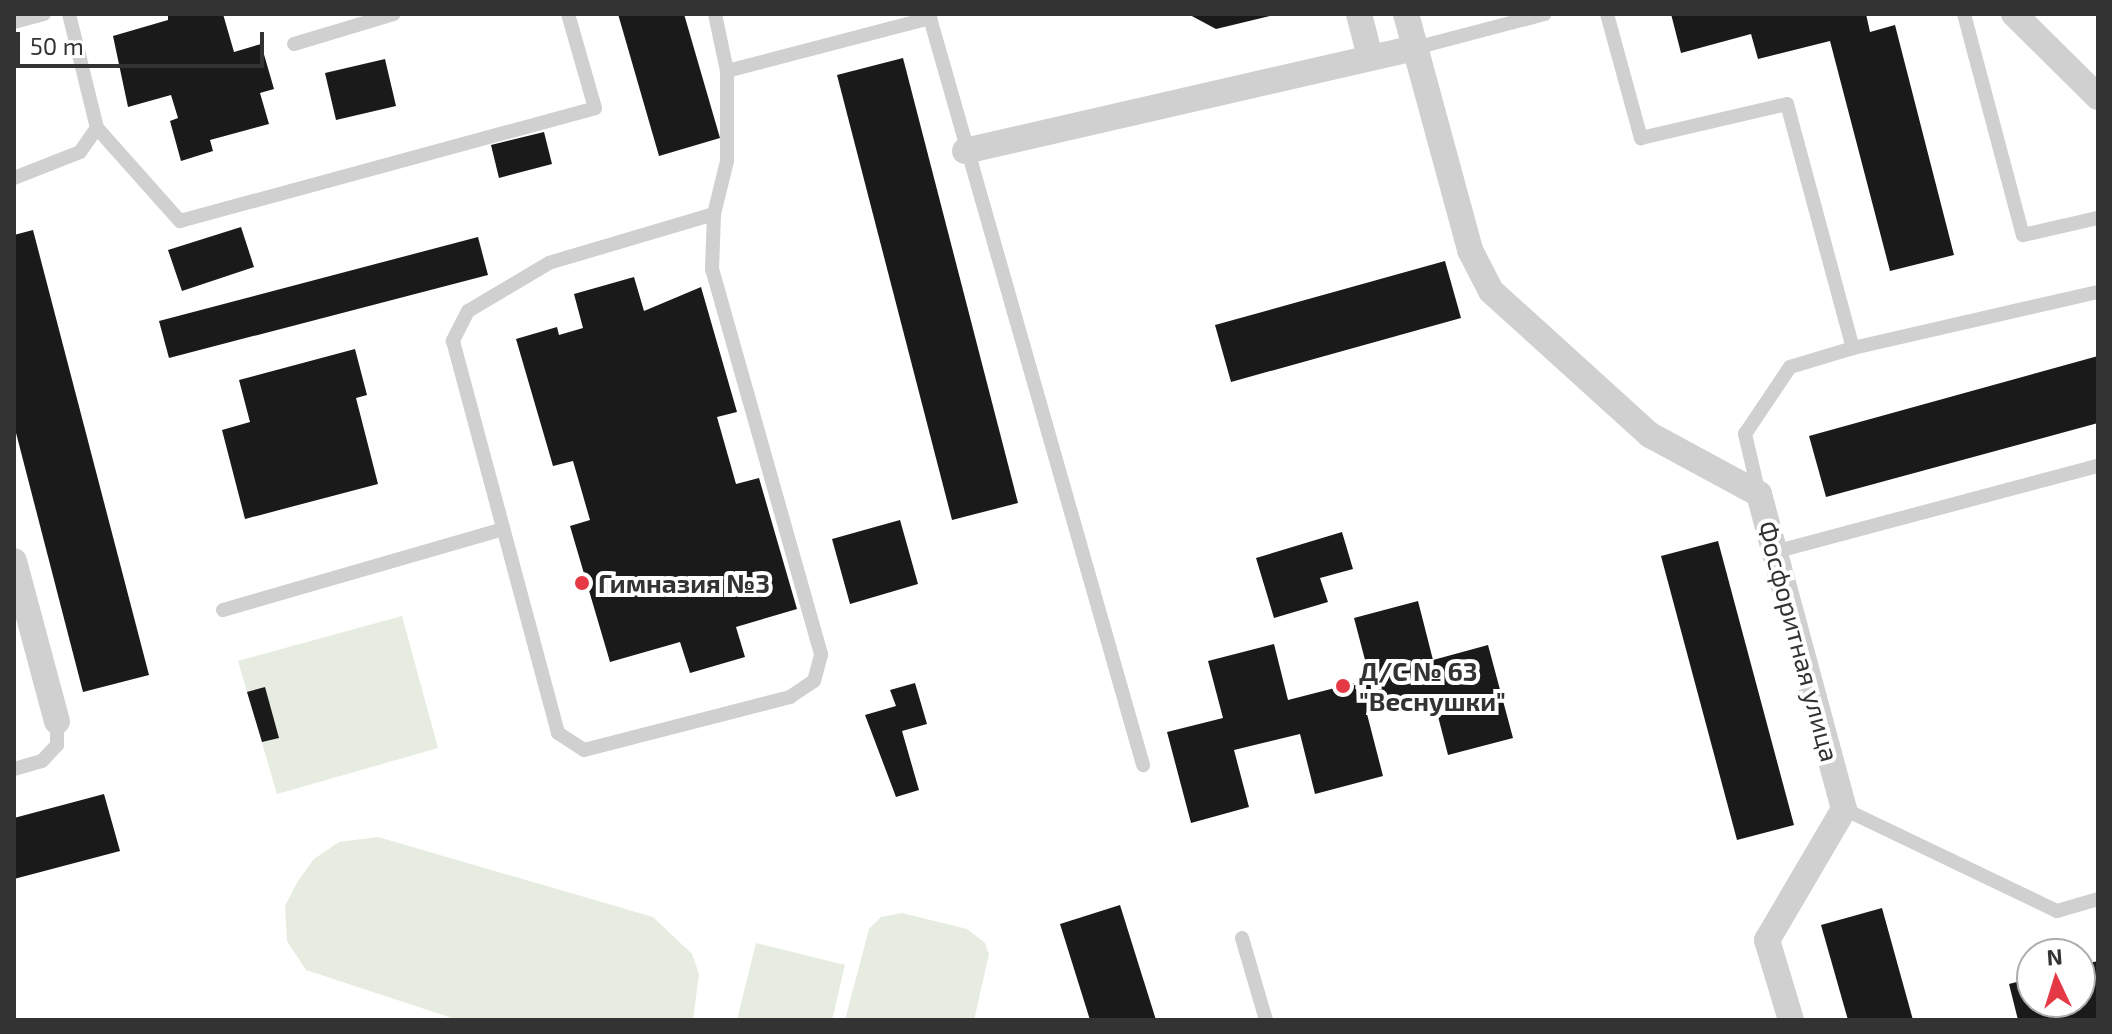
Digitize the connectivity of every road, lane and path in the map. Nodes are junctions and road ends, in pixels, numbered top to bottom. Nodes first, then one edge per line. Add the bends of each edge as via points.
1 (44, 14) edge
2 (69, 14) edge
3 (394, 14) edge
4 (568, 14) edge
5 (715, 14) edge
6 (1359, 14) edge
7 (1406, 14) edge
8 (1545, 14) edge
9 (1607, 14) edge
10 (1964, 14) edge
11 (2014, 14) edge
12 (14, 22) edge
13 (294, 44) dead end
14 (1415, 48) junction
15 (1370, 57) junction
16 (727, 71) junction
17 (2098, 97) edge
18 (97, 128) junction
19 (965, 151) junction
20 (14, 178) edge
21 (714, 214) junction
22 (2098, 218) edge
23 (2098, 292) edge
24 (1853, 348) junction
25 (2098, 466) edge
26 (1759, 494) junction
27 (503, 529) junction
28 (1774, 552) junction
29 (14, 561) edge
30 (223, 610) dead end
31 (57, 721) joint
32 (1143, 765) dead end
33 (14, 769) edge
34 (1844, 809) junction
35 (2098, 899) edge
36 (1242, 938) dead end
37 (1266, 1020) edge
38 (1791, 1020) edge

1 - 12 lane
2 - 18 lane
3 - 13 lane
4 - 18 lane via 595,108 180,221
5 - 16 lane
6 - 15 street
7 - 14 street, Фосфоритная улица
8 - 14 lane
9 - 24 lane via 1641,138 1787,104
10 - 22 lane via 2023,235
11 - 17 street
14 - 15 street
14 - 26 street, Фосфоритная улица via 1470,250 1491,291 1650,435
15 - 19 street
16 - 19 lane via 930,18
16 - 21 lane via 727,161
18 - 20 lane via 80,152
19 - 32 lane
21 - 27 lane via 549,263 468,311 453,341
21 - 27 lane via 712,269 821,654 814,681 790,697 584,750 558,733
23 - 24 lane
24 - 26 lane via 1790,367 1745,434
25 - 28 lane
26 - 28 street, Фосфоритная улица
27 - 30 lane
28 - 34 street, Фосфоритная улица
29 - 31 street
31 - 33 lane via 57,745 42,761
34 - 35 lane via 2057,911
34 - 38 street via 1767,940
36 - 37 lane

